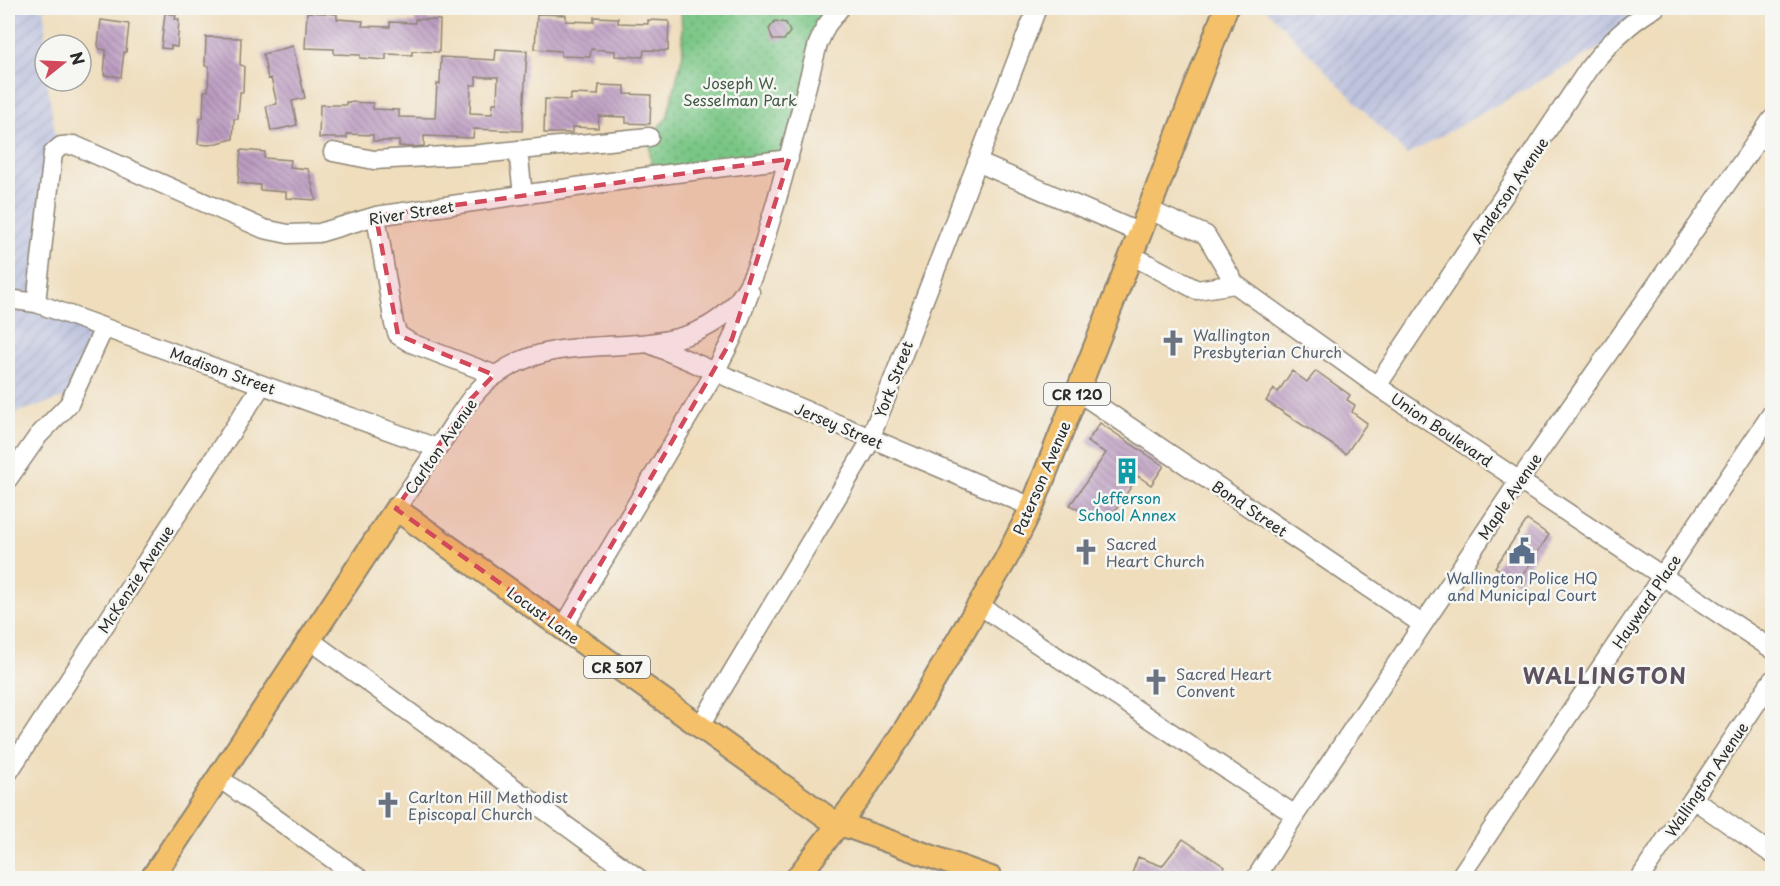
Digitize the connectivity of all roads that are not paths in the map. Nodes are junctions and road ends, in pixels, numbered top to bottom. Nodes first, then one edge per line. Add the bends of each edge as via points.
1 (840, 8) edge
2 (1036, 8) edge
3 (1226, 8) edge
4 (1655, 8) edge
5 (1773, 119) edge
6 (649, 137) dead end
7 (518, 150) junction
8 (333, 152) dead end
9 (789, 159) junction
10 (977, 162) junction
11 (523, 195) junction
12 (1149, 210) junction
13 (376, 216) junction
14 (1140, 233) junction
15 (1131, 255) junction
16 (756, 271) junction
17 (1235, 284) junction
18 (8, 298) edge
19 (36, 303) junction
20 (105, 328) junction
21 (647, 343) junction
22 (715, 372) junction
23 (495, 375) junction
24 (262, 385) junction
25 (1377, 386) junction
26 (1078, 392) junction
27 (1773, 413) edge
28 (870, 438) junction
29 (437, 448) junction
30 (8, 479) edge
31 (1519, 481) junction
32 (1032, 507) junction
33 (396, 509) junction
34 (1663, 576) junction
35 (979, 605) junction
36 (1422, 624) junction
37 (562, 628) junction
38 (310, 640) junction
39 (1773, 649) edge
40 (1773, 680) edge
41 (700, 726) junction
42 (8, 773) edge
43 (219, 778) junction
44 (1693, 799) junction
45 (1294, 815) junction
46 (838, 825) junction
47 (1773, 854) edge
48 (152, 879) edge
49 (359, 879) edge
50 (638, 879) edge
51 (797, 879) edge
52 (991, 879) edge
53 (1256, 879) edge
54 (1459, 879) edge
55 (1640, 879) edge

1 - 9 street, Carlton Avenue via 818,44
2 - 10 street, York Street
3 - 12 main road, Paterson Avenue / CR 120
4 - 25 street, Anderson Avenue via 1624,30 1589,68
5 - 31 street, Maple Avenue
6 - 7 street
7 - 8 street via 374,160
7 - 11 street
9 - 11 street, River Street
9 - 16 street, Carlton Avenue
10 - 14 street
10 - 28 street, York Street
11 - 13 street, River Street
12 - 14 main road, Paterson Avenue / CR 120
12 - 17 street, Union Boulevard via 1206,235
13 - 19 street, River Street via 319,234 264,229 74,145 61,146 53,153
13 - 23 street via 398,335
14 - 15 main road, Paterson Avenue / CR 120
15 - 17 street via 1197,290
15 - 26 main road, Paterson Avenue / CR 120
16 - 21 street, Carlton Avenue via 741,296 711,325 682,337
16 - 22 street via 732,339
17 - 25 street, Union Boulevard
18 - 19 street, Madison Street
19 - 20 street, Madison Street
20 - 24 street, Madison Street
20 - 30 street via 69,404 38,436
21 - 22 street, Jersey Street
21 - 23 street, Carlton Avenue via 540,354
22 - 28 street, Jersey Street
22 - 37 street
23 - 29 street, Carlton Avenue via 468,402
24 - 29 street, Madison Street
24 - 42 street, McKenzie Avenue
25 - 31 street, Union Boulevard
26 - 32 main road, Paterson Avenue / CR 120
26 - 36 street, Bond Street
27 - 34 street, Hayward Place
28 - 32 street, Jersey Street
28 - 41 street, York Street
29 - 33 street, Carlton Avenue
31 - 34 street, Union Boulevard
31 - 36 street, Maple Avenue
32 - 35 main road, Paterson Avenue / CR 120
33 - 37 main road, Locust Lane / CR 507
33 - 38 main road, Carlton Avenue
34 - 39 street, Union Boulevard
34 - 54 street, Hayward Place
35 - 45 street
35 - 46 main road, Paterson Avenue / CR 120 via 906,728
36 - 45 street, Maple Avenue
37 - 41 main road, Locust Lane / CR 507
38 - 43 main road, Carlton Avenue
38 - 50 street
40 - 44 street, Wallington Avenue
41 - 46 main road, Locust Lane / CR 507
43 - 48 main road, Carlton Avenue
43 - 49 street
44 - 47 street
44 - 55 street, Wallington Avenue
45 - 53 street, Maple Avenue
46 - 51 main road, Paterson Avenue / CR 120
46 - 52 main road, CR 507

